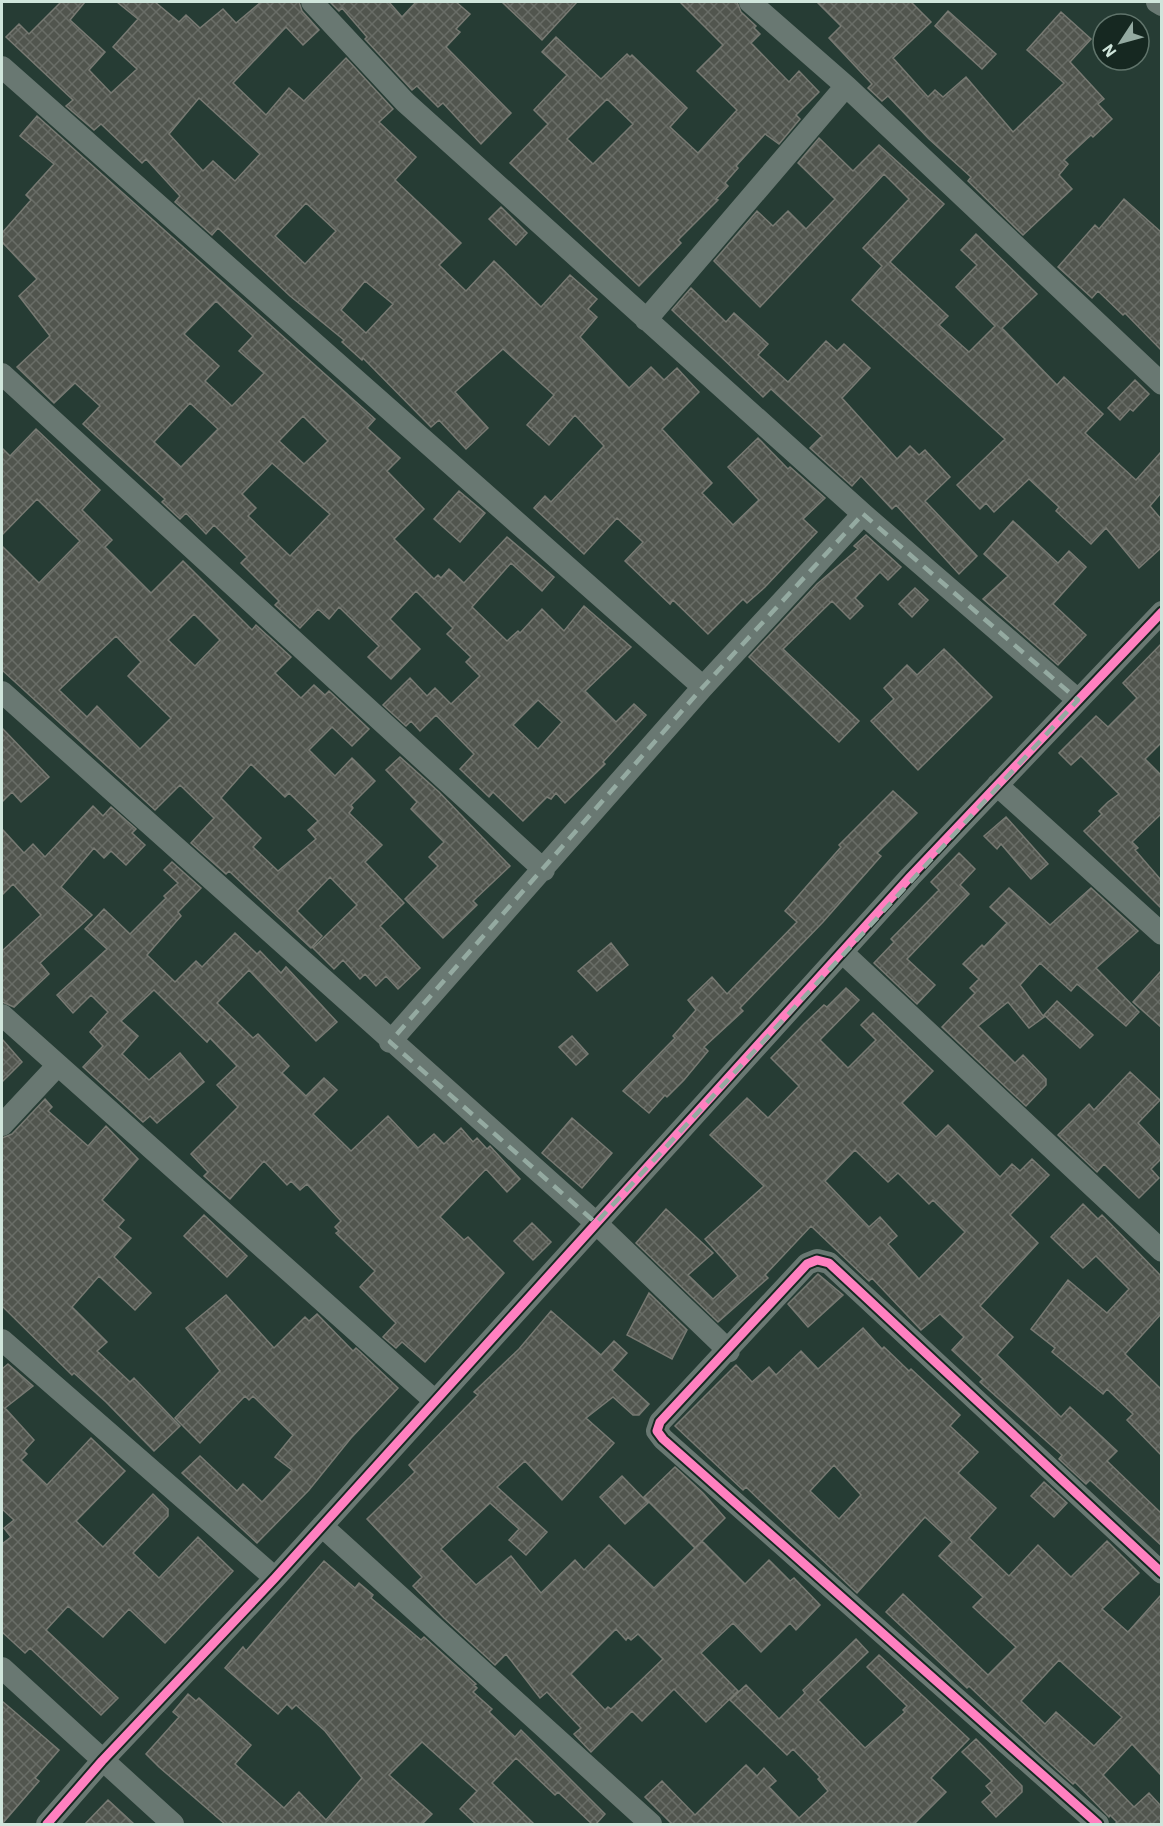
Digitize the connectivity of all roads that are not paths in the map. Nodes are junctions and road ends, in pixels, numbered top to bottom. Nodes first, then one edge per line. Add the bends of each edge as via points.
1 (312, 2) edge
2 (750, 2) edge
3 (1157, 2) edge
4 (1161, 5) edge
5 (2, 67) edge
6 (846, 86) junction
7 (646, 320) junction
8 (2, 374) edge
9 (1161, 384) edge
10 (863, 514) junction
11 (1161, 612) edge
12 (703, 687) junction
13 (2, 692) edge
14 (1078, 700) junction
15 (997, 785) junction
16 (544, 870) junction
17 (1161, 934) edge
18 (842, 952) junction
19 (2, 1015) edge
20 (390, 1042) junction
21 (58, 1065) junction
22 (2, 1125) edge
23 (596, 1223) junction
24 (1161, 1251) edge
25 (2, 1340) edge
26 (729, 1351) junction
27 (435, 1401) junction
28 (322, 1526) junction
29 (1161, 1573) edge
30 (275, 1578) junction
31 (2, 1668) edge
32 (102, 1761) junction
33 (47, 1824) edge
34 (172, 1824) edge
35 (651, 1824) edge
36 (1098, 1824) edge

1 - 7 street via 405,102
2 - 6 street
3 - 4 street
5 - 12 street
6 - 7 street
6 - 9 street
7 - 10 street
8 - 16 street
10 - 12 street
10 - 14 street
11 - 14 street
12 - 16 street
13 - 20 street
14 - 15 street
15 - 17 street
15 - 18 street
16 - 20 street
18 - 23 street
18 - 24 street
19 - 21 street
20 - 23 street
21 - 22 street
21 - 27 street
23 - 26 street
23 - 27 street
25 - 30 street
26 - 29 street via 807,1264 817,1260 829,1263
26 - 36 street via 660,1422 657,1431 663,1439
27 - 28 street
28 - 30 street
28 - 35 street
30 - 32 street
31 - 32 street
32 - 33 street
32 - 34 street

